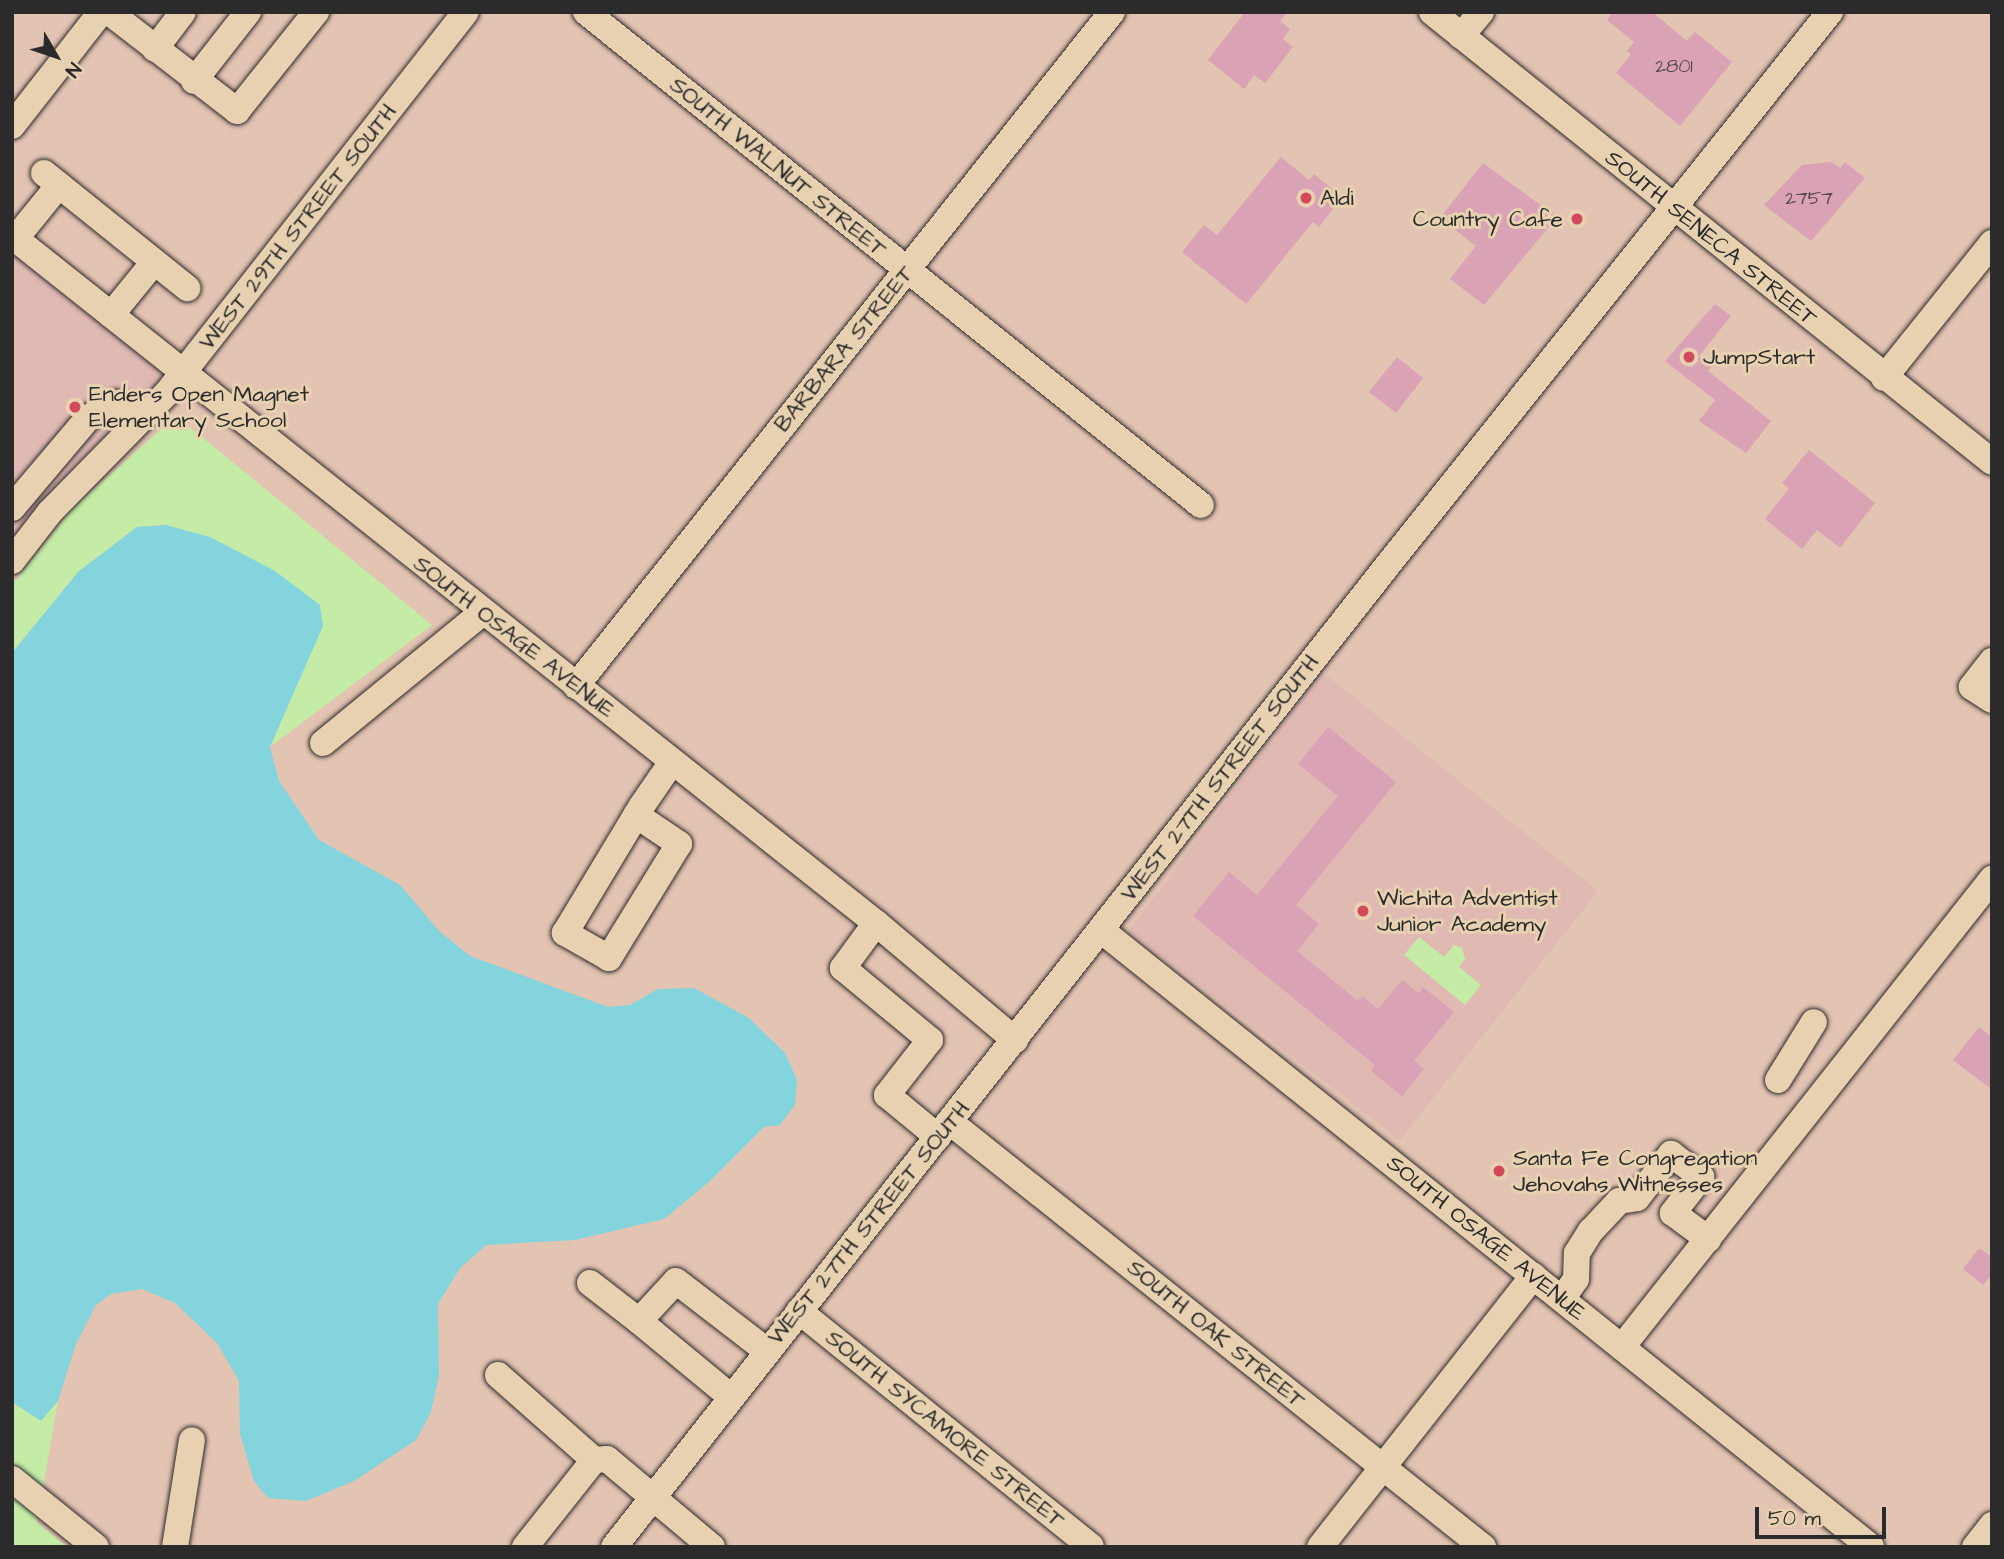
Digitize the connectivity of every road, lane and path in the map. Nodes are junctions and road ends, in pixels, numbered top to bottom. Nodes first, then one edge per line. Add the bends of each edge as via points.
1 (101, 12) edge
2 (109, 12) edge
3 (183, 12) edge
4 (248, 12) edge
5 (316, 12) edge
6 (466, 12) edge
7 (586, 12) edge
8 (1112, 12) edge
9 (1432, 12) edge
10 (1481, 12) edge
11 (1830, 12) edge
12 (1461, 36) junction
13 (155, 49) junction
14 (194, 81) junction
15 (12, 126) edge
16 (1673, 208) junction
17 (14, 237) edge
18 (1992, 243) edge
19 (154, 262) junction
20 (907, 270) junction
21 (187, 288) dead end
22 (111, 315) junction
23 (183, 373) junction
24 (1884, 378) junction
25 (148, 413) junction
26 (1992, 462) edge
27 (36, 481) junction
28 (60, 502) junction
29 (1201, 505) dead end
30 (12, 509) edge
31 (12, 561) edge
32 (482, 612) junction
33 (1992, 661) edge
34 (576, 686) junction
35 (1992, 700) edge
36 (323, 743) dead end
37 (672, 762) junction
38 (636, 815) junction
39 (1992, 879) edge
40 (876, 923) junction
41 (1101, 930) junction
42 (1814, 1022) dead end
43 (1015, 1040) junction
44 (1794, 1058) junction
45 (1778, 1080) dead end
46 (1829, 1086) junction
47 (944, 1129) junction
48 (1637, 1198) junction
49 (1673, 1213) junction
50 (1708, 1239) junction
51 (1533, 1276) junction
52 (590, 1283) dead end
53 (1562, 1299) junction
54 (799, 1311) junction
55 (639, 1321) junction
56 (1622, 1347) junction
57 (767, 1352) junction
58 (498, 1375) dead end
59 (731, 1397) junction
60 (192, 1440) dead end
61 (594, 1460) junction
62 (1382, 1468) junction
63 (12, 1479) edge
64 (652, 1496) junction
65 (1992, 1525) edge
66 (96, 1547) edge
67 (175, 1547) edge
68 (525, 1547) edge
69 (614, 1547) edge
70 (712, 1547) edge
71 (1091, 1547) edge
72 (1320, 1547) edge
73 (1483, 1547) edge
74 (1871, 1547) edge
75 (1975, 1547) edge

1 - 15 street
2 - 13 street
3 - 13 street
4 - 14 street
5 - 14 street via 237,111
6 - 23 street, WEST 29TH STREET SOUTH
7 - 20 street, SOUTH WALNUT STREET
8 - 20 street, BARBARA STREET
9 - 12 street, SOUTH SENECA STREET
10 - 12 street
11 - 16 street, WEST 27TH STREET SOUTH
12 - 16 street, SOUTH SENECA STREET
13 - 14 street
16 - 24 street, SOUTH SENECA STREET
16 - 41 street, WEST 27TH STREET SOUTH
17 - 19 street via 51,179
17 - 22 street, SOUTH OSAGE AVENUE
18 - 24 street
19 - 21 street
19 - 22 street
20 - 29 street, SOUTH WALNUT STREET
20 - 34 street, BARBARA STREET
22 - 23 street, SOUTH OSAGE AVENUE
23 - 25 street, WEST 29TH STREET SOUTH
23 - 32 street, SOUTH OSAGE AVENUE
24 - 26 street, SOUTH SENECA STREET
25 - 27 street via 116,403 89,417
25 - 28 street, WEST 29TH STREET SOUTH
27 - 28 street
27 - 30 street
28 - 31 street, WEST 29TH STREET SOUTH
32 - 34 street, SOUTH OSAGE AVENUE
32 - 36 street
33 - 35 street via 1972,687
34 - 37 street, SOUTH OSAGE AVENUE
37 - 38 street
37 - 40 street, SOUTH OSAGE AVENUE
38 - 38 street via 565,933 609,958 680,844
39 - 46 street
40 - 43 street, SOUTH OSAGE AVENUE
40 - 47 street, SOUTH OAK STREET via 843,968 930,1040 887,1095
41 - 43 street, WEST 27TH STREET SOUTH
41 - 51 street, SOUTH OSAGE AVENUE
42 - 44 street
43 - 47 street, WEST 27TH STREET SOUTH
44 - 45 street
44 - 46 street
46 - 50 street
47 - 54 street, WEST 27TH STREET SOUTH
47 - 62 street, SOUTH OAK STREET
48 - 49 street via 1666,1220
48 - 49 street via 1671,1154 1701,1177
48 - 53 street via 1611,1208 1581,1244 1576,1279
49 - 50 street
50 - 56 street
51 - 53 street, SOUTH OSAGE AVENUE
51 - 62 street
52 - 55 street
53 - 56 street, SOUTH OSAGE AVENUE
54 - 57 street, WEST 27TH STREET SOUTH
54 - 71 street, SOUTH SYCAMORE STREET
55 - 57 street via 676,1281
55 - 59 street
56 - 74 street, SOUTH OSAGE AVENUE
57 - 59 street, WEST 27TH STREET SOUTH
58 - 61 street
59 - 64 street, WEST 27TH STREET SOUTH
60 - 67 street
61 - 64 street via 607,1459
61 - 68 street
62 - 72 street
62 - 73 street, SOUTH OAK STREET
63 - 66 street
64 - 69 street, WEST 27TH STREET SOUTH
64 - 70 street
65 - 75 street

